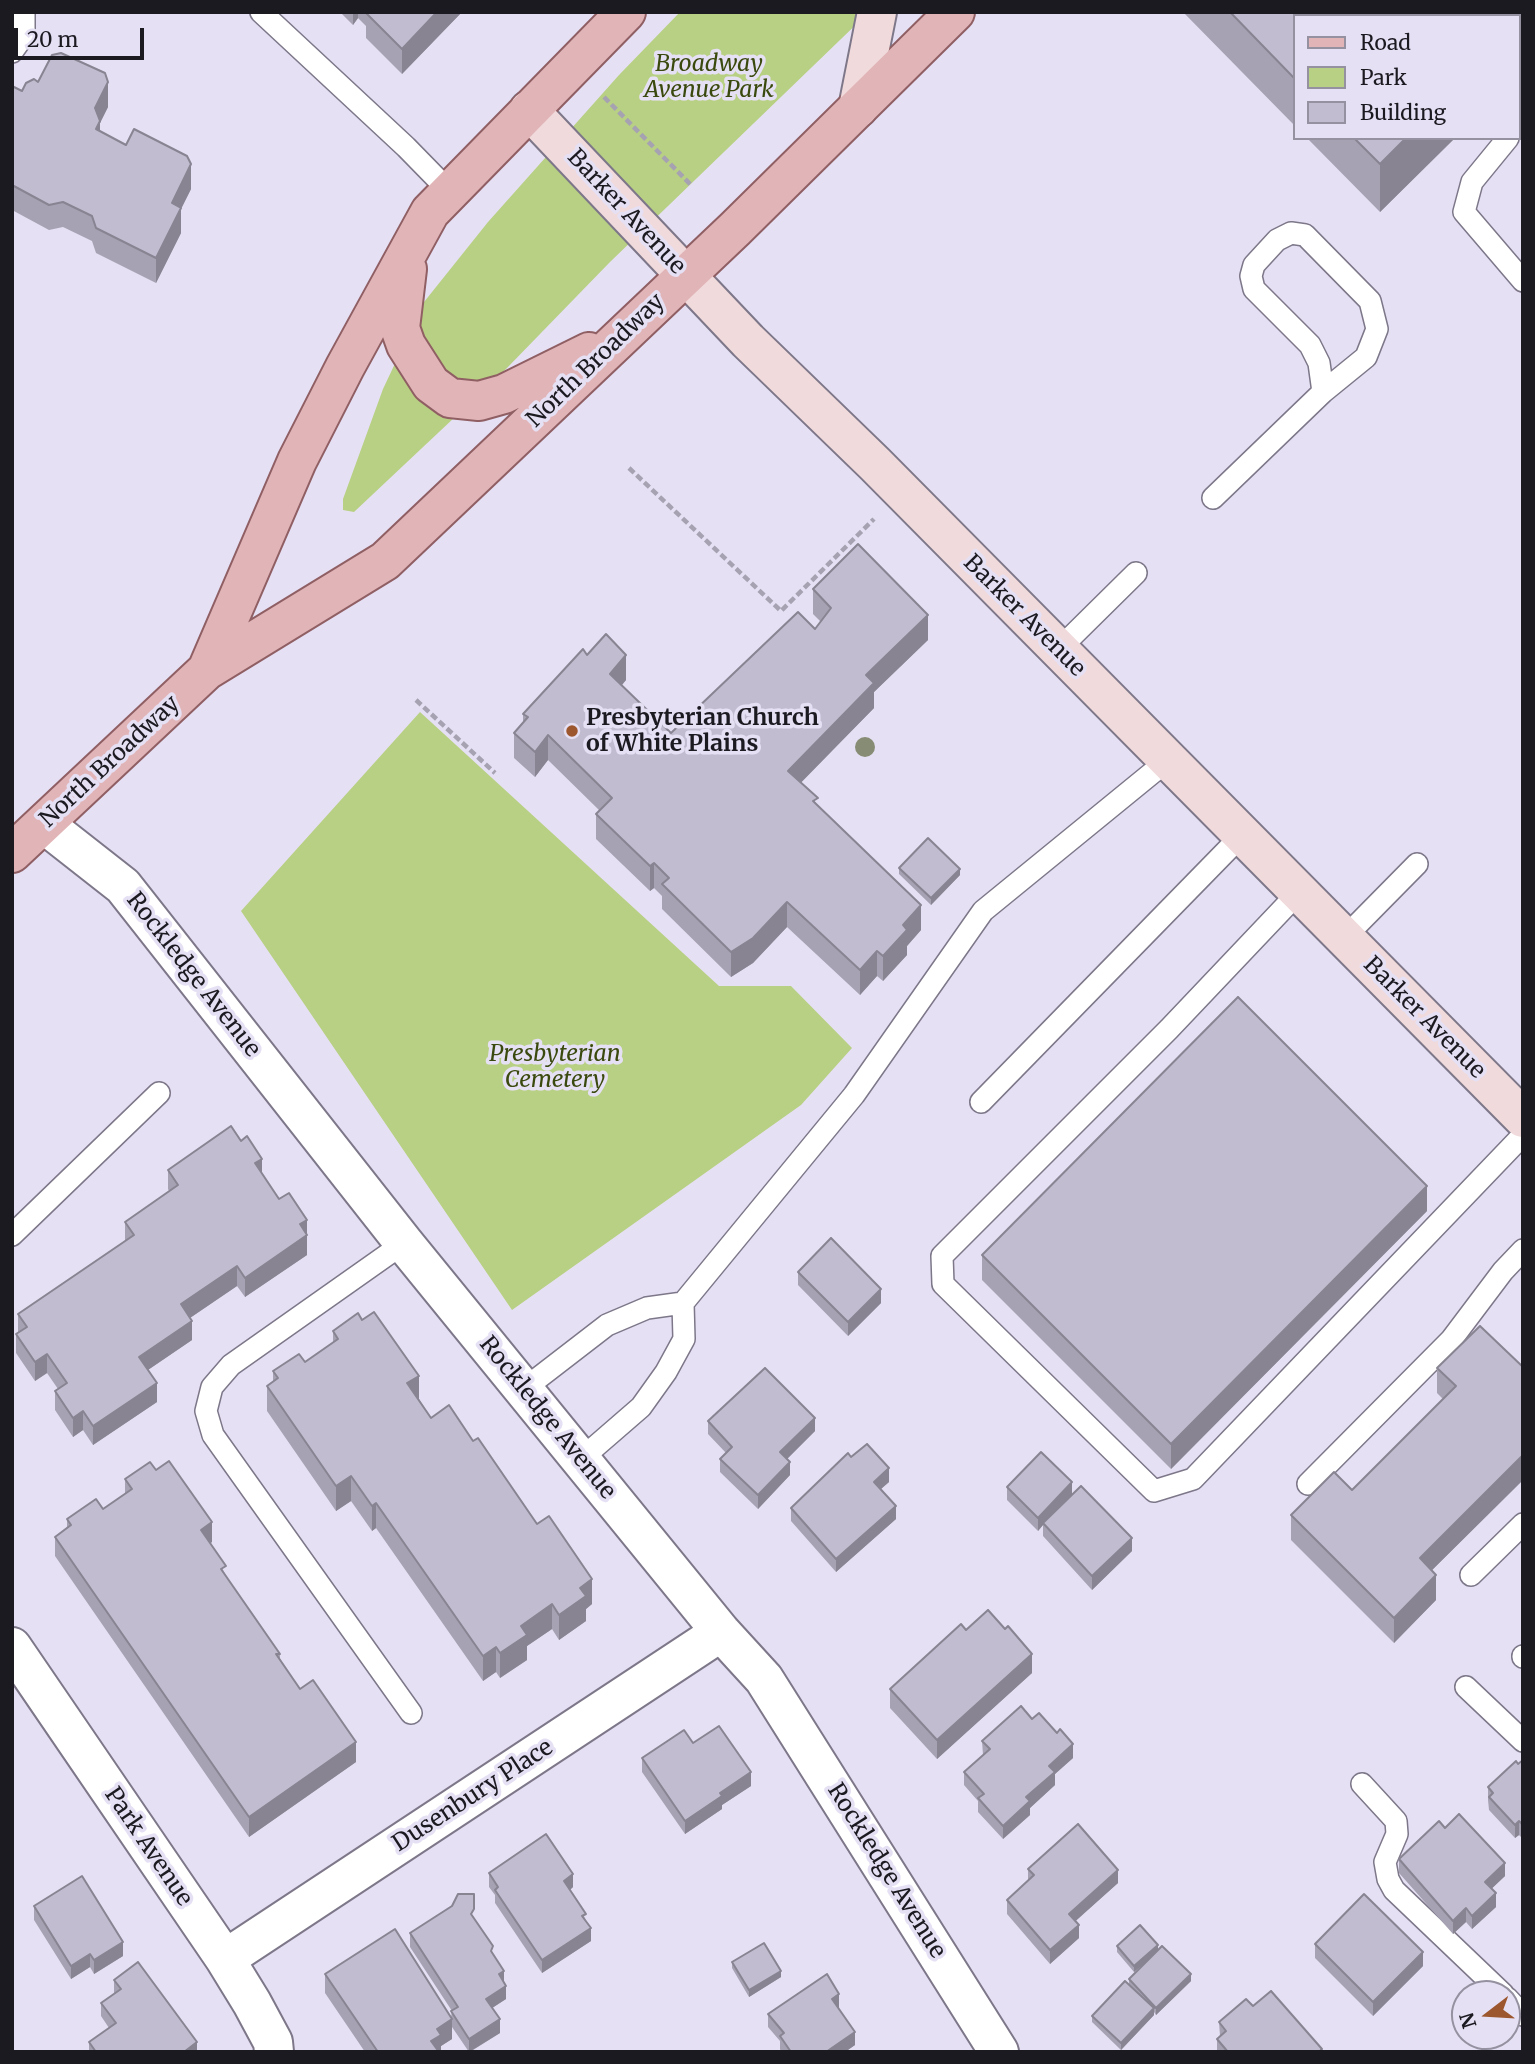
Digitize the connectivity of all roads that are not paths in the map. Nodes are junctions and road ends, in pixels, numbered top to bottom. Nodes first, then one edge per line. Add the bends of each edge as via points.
1 (24, 12) edge
2 (261, 12) edge
3 (626, 12) edge
4 (877, 12) edge
5 (955, 12) edge
6 (12, 52) edge
7 (858, 108) junction
8 (529, 110) junction
9 (1506, 140) edge
10 (440, 202) junction
11 (686, 275) junction
12 (1523, 281) edge
13 (623, 335) junction
14 (1324, 392) junction
15 (1213, 498) dead end
16 (1136, 573) dead end
17 (1058, 650) junction
18 (207, 670) junction
19 (1168, 760) junction
20 (44, 824) junction
21 (1242, 835) junction
22 (12, 853) edge
23 (1417, 864) dead end
24 (1298, 892) junction
25 (1344, 938) junction
26 (159, 1093) dead end
27 (981, 1102) dead end
28 (1523, 1118) edge
29 (1523, 1135) edge
30 (12, 1235) edge
31 (404, 1242) junction
32 (1523, 1250) edge
33 (683, 1303) junction
34 (524, 1389) junction
35 (581, 1460) junction
36 (1308, 1484) dead end
37 (1523, 1524) edge
38 (1471, 1575) dead end
39 (721, 1632) junction
40 (12, 1647) edge
41 (1465, 1687) dead end
42 (411, 1713) dead end
43 (1523, 1741) edge
44 (1362, 1784) dead end
45 (225, 1959) junction
46 (1488, 1980) edge
47 (274, 2052) edge
48 (999, 2052) edge

1 - 6 lane via 24,35
2 - 10 lane via 406,147
3 - 8 main road, North Broadway
4 - 7 street
5 - 7 main road, North Broadway
7 - 11 main road, North Broadway
8 - 10 main road, North Broadway
8 - 11 street, Barker Avenue
9 - 12 lane via 1472,182 1464,212
10 - 13 main road via 409,259 400,328 431,384 450,398 479,401 504,394
10 - 18 main road, North Broadway via 297,461
11 - 13 main road, North Broadway
11 - 17 street, Barker Avenue
13 - 18 main road, North Broadway via 385,561
14 - 14 lane via 1366,357 1377,329 1370,301 1305,235 1291,233 1277,240 1254,265 1251,276 1254,289 1310,345
14 - 15 lane
16 - 17 lane
17 - 19 street, Barker Avenue
18 - 20 main road, North Broadway
19 - 21 street, Barker Avenue
19 - 33 lane via 984,911 854,1095
20 - 22 main road, North Broadway
20 - 31 street, Rockledge Avenue via 123,886
21 - 24 street, Barker Avenue
21 - 27 lane
23 - 25 lane
24 - 25 street, Barker Avenue
24 - 29 lane via 1169,1029 942,1256 943,1284 1154,1492 1193,1479
25 - 28 street, Barker Avenue
26 - 30 lane
31 - 34 street, Rockledge Avenue
31 - 42 lane via 230,1365 212,1387 206,1411 213,1435
32 - 36 lane via 1451,1340
33 - 34 lane via 647,1308 607,1325
33 - 35 lane via 684,1339 666,1372 641,1407
34 - 35 street, Rockledge Avenue
35 - 39 street, Rockledge Avenue
37 - 38 lane
39 - 45 street, Dusenbury Place
39 - 48 street, Rockledge Avenue via 764,1679
40 - 45 street, Park Avenue
41 - 43 lane
44 - 46 lane via 1396,1821 1385,1862 1394,1891
45 - 47 street, Park Avenue via 253,2003

